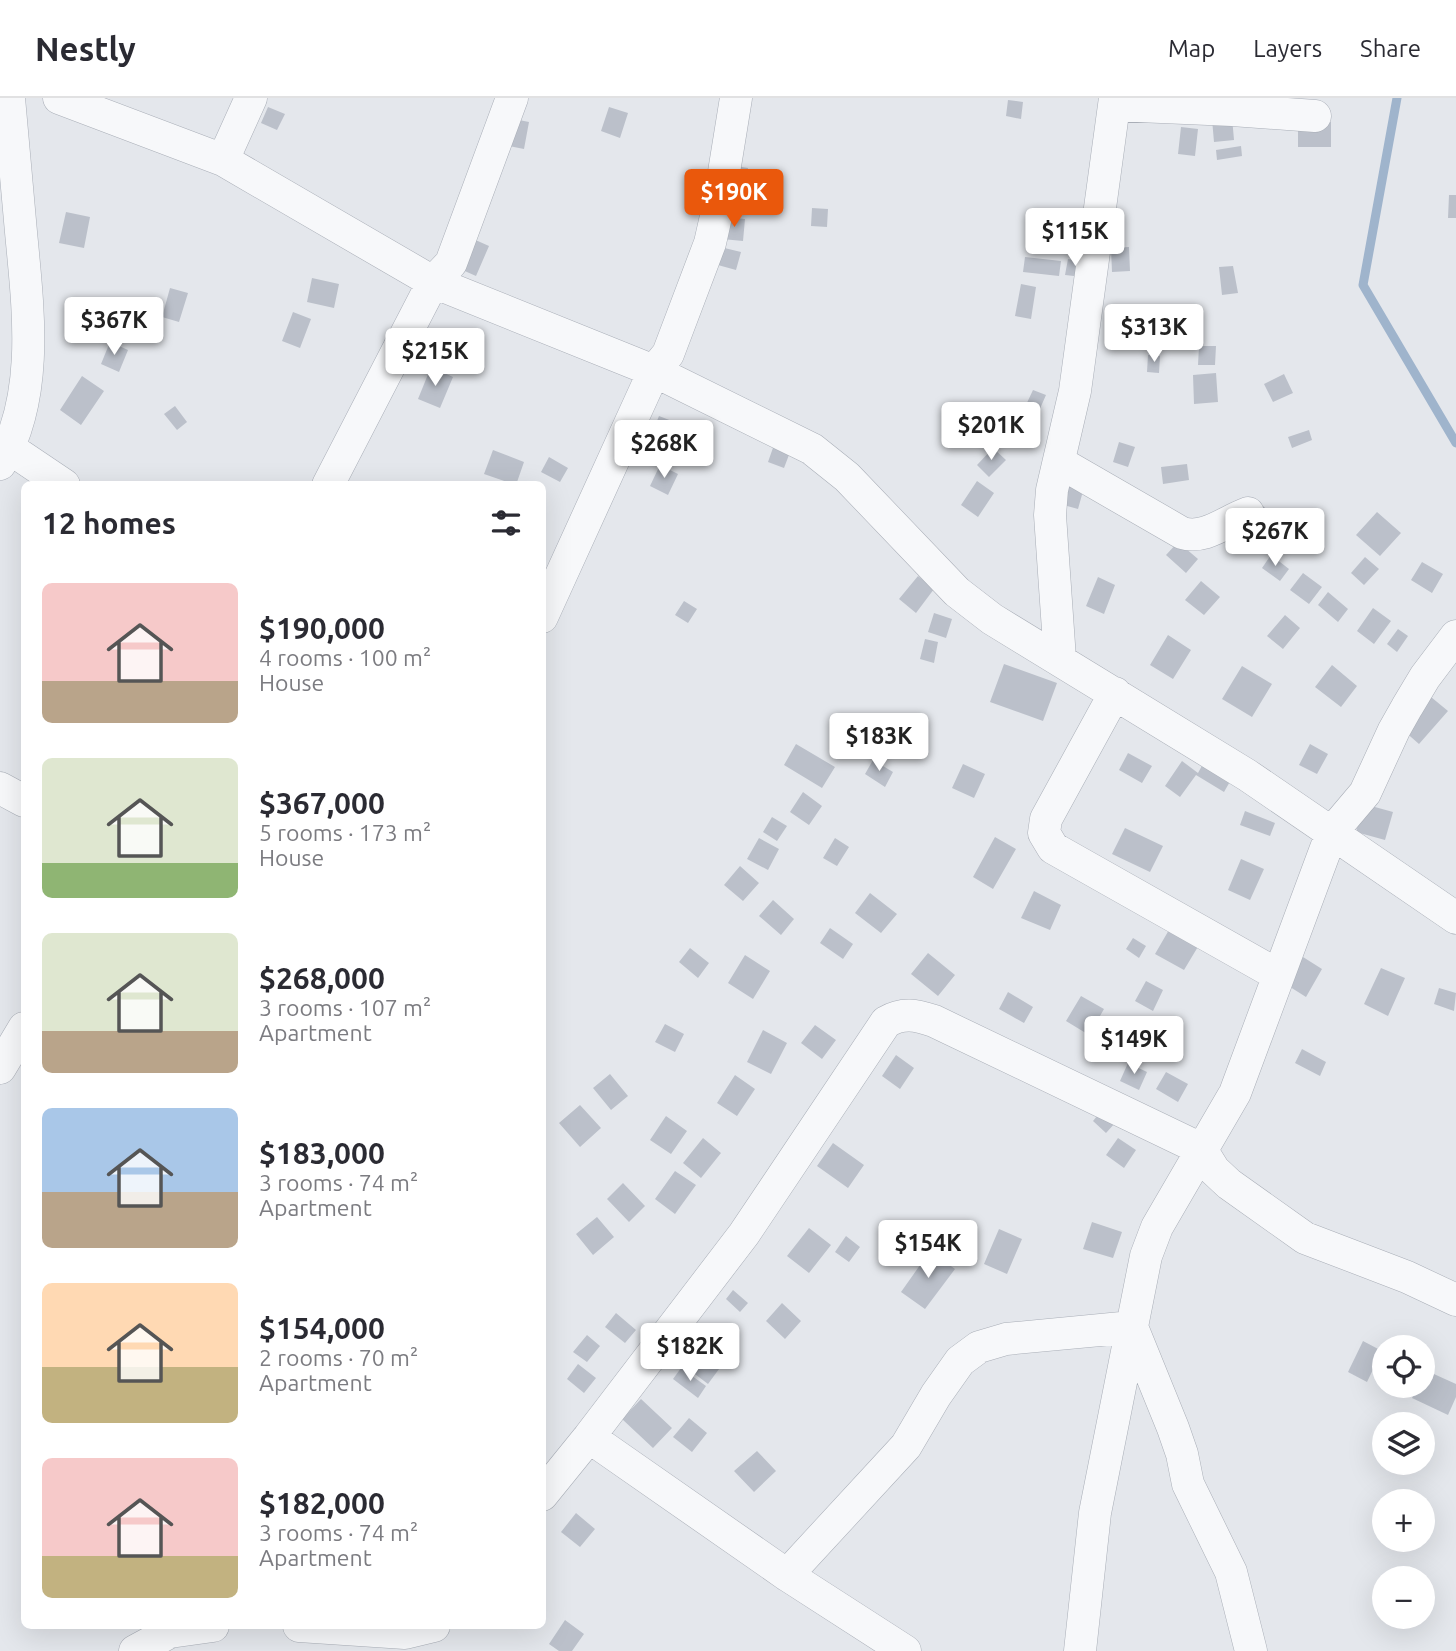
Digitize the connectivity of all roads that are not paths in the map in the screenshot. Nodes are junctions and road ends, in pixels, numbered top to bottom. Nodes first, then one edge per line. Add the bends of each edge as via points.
1 (9, 98) edge
2 (59, 98) edge
3 (251, 98) edge
4 (512, 98) edge
5 (737, 98) edge
6 (1115, 102) edge
7 (1315, 116) dead end
8 (223, 160) junction
9 (433, 282) junction
10 (654, 371) junction
11 (5, 456) edge
12 (1059, 461) junction
13 (56, 481) edge
14 (330, 481) edge
15 (1248, 513) dead end
16 (546, 608) edge
17 (1456, 636) edge
18 (1060, 659) junction
19 (1115, 693) junction
20 (0, 788) edge
21 (21, 799) edge
22 (1332, 832) junction
23 (1456, 918) edge
24 (1278, 975) junction
25 (21, 1037) edge
26 (9, 1072) edge
27 (1201, 1149) junction
28 (1456, 1300) edge
29 (1132, 1326) junction
30 (589, 1437) junction
31 (546, 1490) edge
32 (787, 1575) junction
33 (192, 1629) edge
34 (344, 1629) edge
35 (422, 1629) edge
36 (135, 1651) edge
37 (905, 1651) edge
38 (1080, 1651) edge
39 (1251, 1651) edge

1 - 11 street via 28,308 22,407
2 - 8 street
3 - 8 street
4 - 9 street via 451,263
5 - 10 street via 710,243 668,355
6 - 7 street
6 - 12 street via 1075,391
8 - 9 street
9 - 10 street
9 - 14 street
10 - 16 street
10 - 18 street via 811,449 847,477 957,592 992,619
11 - 13 street
12 - 15 street via 1182,533 1203,534
12 - 18 street via 1050,515
17 - 22 street via 1407,707 1365,793
18 - 19 street
19 - 22 street
19 - 24 street via 1046,819 1044,833 1053,848
20 - 21 street
22 - 23 street
22 - 24 street
24 - 27 street via 1235,1093
25 - 26 street
27 - 28 street via 1229,1184 1305,1238
27 - 29 street via 1153,1236
27 - 30 street via 934,1021 897,1015 886,1022 744,1234
29 - 32 street via 1006,1339 979,1347 960,1361 906,1446
29 - 38 street via 1095,1513
29 - 39 street via 1173,1427 1188,1484 1231,1572
30 - 31 street
30 - 32 street
32 - 37 street
33 - 36 street via 170,1632
34 - 35 street via 405,1633

